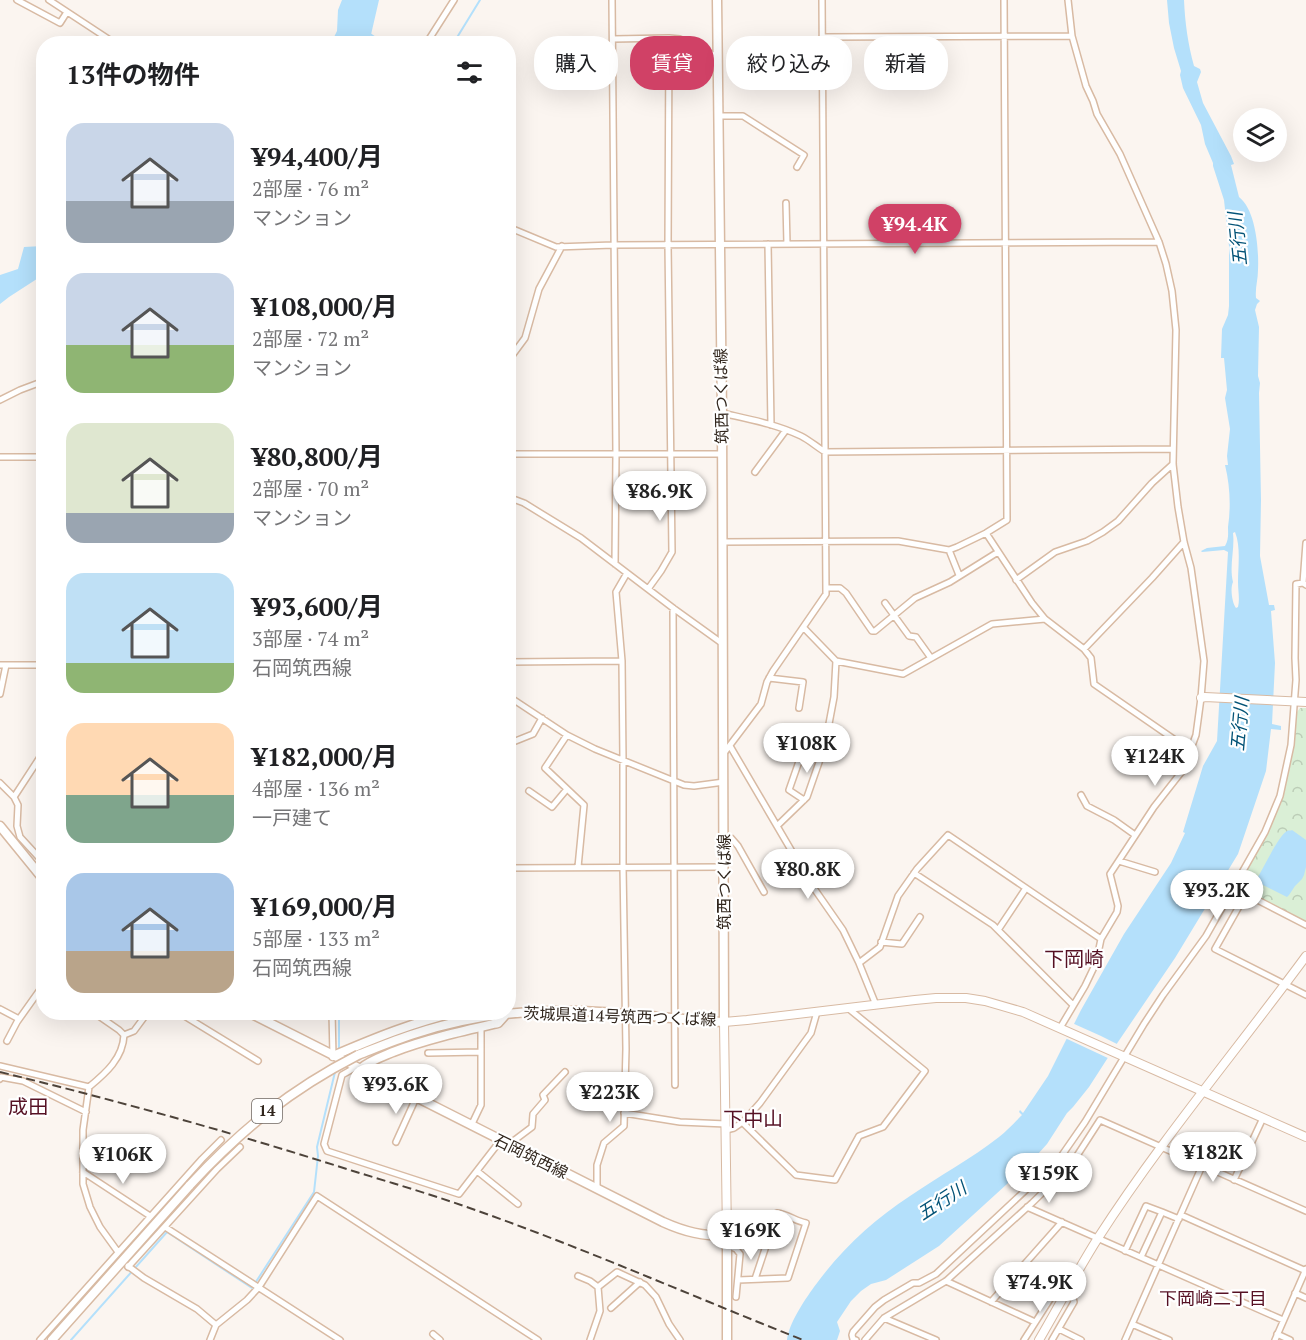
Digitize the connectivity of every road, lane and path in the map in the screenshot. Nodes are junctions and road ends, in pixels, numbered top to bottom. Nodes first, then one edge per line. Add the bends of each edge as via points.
1 (17, 0) edge
2 (49, 0) edge
3 (454, 0) edge
4 (612, 0) edge
5 (717, 0) edge
6 (822, 0) edge
7 (1004, 0) edge
8 (1068, 0) edge
9 (67, 12) junction
10 (104, 36) edge
11 (431, 36) edge
12 (613, 36) edge
13 (822, 36) edge
14 (1004, 36) junction
15 (1072, 36) junction
16 (852, 37) edge
17 (714, 55) edge
18 (718, 57) junction
19 (613, 90) edge
20 (669, 90) edge
21 (823, 90) edge
22 (718, 116) junction
23 (797, 167) dead end
24 (786, 203) dead end
25 (516, 230) edge
26 (1159, 242) junction
27 (1006, 243) junction
28 (768, 244) junction
29 (787, 244) junction
30 (824, 244) junction
31 (613, 245) junction
32 (668, 245) junction
33 (720, 245) junction
34 (562, 246) junction
35 (516, 350) edge
36 (36, 384) edge
37 (0, 400) edge
38 (722, 413) junction
39 (771, 424) junction
40 (786, 430) junction
41 (1172, 449) junction
42 (1007, 451) junction
43 (825, 452) junction
44 (516, 454) edge
45 (616, 454) junction
46 (670, 454) junction
47 (722, 454) junction
48 (0, 457) edge
49 (36, 457) edge
50 (1173, 464) junction
51 (755, 472) dead end
52 (516, 500) edge
53 (986, 533) junction
54 (722, 542) junction
55 (826, 542) junction
56 (1184, 542) junction
57 (1306, 543) edge
58 (949, 550) junction
59 (998, 552) junction
60 (615, 564) junction
61 (627, 573) junction
62 (959, 575) junction
63 (1016, 580) junction
64 (1304, 584) edge
65 (826, 588) junction
66 (648, 589) junction
67 (885, 603) dead end
68 (673, 608) junction
69 (894, 615) junction
70 (1045, 619) junction
71 (804, 628) junction
72 (723, 644) junction
73 (1084, 649) junction
74 (931, 658) junction
75 (622, 661) junction
76 (836, 661) junction
77 (516, 662) edge
78 (3, 665) edge
79 (36, 665) edge
80 (769, 678) junction
81 (0, 694) edge
82 (1203, 697) junction
83 (1294, 701) junction
84 (1306, 702) edge
85 (516, 703) edge
86 (799, 708) dead end
87 (542, 718) junction
88 (567, 735) junction
89 (516, 741) edge
90 (730, 746) junction
91 (1191, 749) junction
92 (802, 750) dead end
93 (723, 754) junction
94 (623, 760) junction
95 (36, 764) edge
96 (673, 780) junction
97 (724, 782) junction
98 (0, 783) edge
99 (567, 789) junction
100 (529, 791) dead end
101 (1081, 795) dead end
102 (14, 797) junction
103 (804, 800) junction
104 (0, 826) edge
105 (777, 826) junction
106 (1135, 835) junction
107 (723, 836) junction
108 (36, 854) edge
109 (1119, 861) junction
110 (674, 866) junction
111 (516, 867) edge
112 (578, 867) junction
113 (623, 867) junction
114 (723, 867) junction
115 (36, 870) edge
116 (1155, 872) dead end
117 (914, 873) junction
118 (1233, 887) junction
119 (1026, 888) junction
120 (764, 892) dead end
121 (1246, 894) junction
122 (920, 917) dead end
123 (1306, 925) edge
124 (998, 930) junction
125 (1101, 939) junction
126 (881, 942) junction
127 (1306, 956) edge
128 (859, 963) junction
129 (724, 973) joint
130 (1285, 984) junction
131 (36, 995) edge
132 (1306, 995) edge
133 (876, 1005) junction
134 (1073, 1005) junction
135 (849, 1009) junction
136 (0, 1010) edge
137 (516, 1012) edge
138 (817, 1012) junction
139 (625, 1014) junction
140 (675, 1018) junction
141 (19, 1019) junction
142 (105, 1020) edge
143 (142, 1020) edge
144 (191, 1020) edge
145 (263, 1020) edge
146 (332, 1020) edge
147 (429, 1020) edge
148 (466, 1020) edge
149 (501, 1020) edge
150 (724, 1022) junction
151 (481, 1027) junction
152 (1062, 1028) junction
153 (124, 1035) junction
154 (7, 1041) dead end
155 (481, 1052) junction
156 (428, 1053) dead end
157 (1122, 1055) junction
158 (333, 1056) junction
159 (258, 1061) dead end
160 (0, 1066) edge
161 (358, 1068) junction
162 (565, 1072) dead end
163 (0, 1079) edge
164 (675, 1085) dead end
165 (89, 1087) junction
166 (1204, 1091) junction
167 (416, 1098) junction
168 (86, 1112) junction
169 (624, 1113) junction
170 (1263, 1118) junction
171 (742, 1122) junction
172 (471, 1126) junction
173 (726, 1127) junction
174 (1306, 1137) edge
175 (221, 1140) dead end
176 (396, 1142) dead end
177 (504, 1143) junction
178 (240, 1146) dead end
179 (1161, 1148) junction
180 (1202, 1166) junction
181 (477, 1171) junction
182 (83, 1172) junction
183 (1234, 1179) junction
184 (597, 1189) junction
185 (1027, 1200) junction
186 (518, 1204) dead end
187 (1306, 1211) edge
188 (1162, 1212) junction
189 (150, 1216) junction
190 (1180, 1217) junction
191 (1062, 1222) junction
192 (165, 1227) junction
193 (1098, 1239) junction
194 (727, 1240) junction
195 (1125, 1251) junction
196 (1142, 1257) junction
197 (125, 1263) junction
198 (1158, 1265) junction
199 (1306, 1270) edge
200 (935, 1275) junction
201 (578, 1276) dead end
202 (755, 1279) junction
203 (738, 1280) junction
204 (640, 1282) junction
205 (943, 1283) junction
206 (256, 1285) junction
207 (598, 1287) junction
208 (1068, 1290) junction
209 (1295, 1293) junction
210 (736, 1297) dead end
211 (1306, 1298) edge
212 (991, 1302) junction
213 (611, 1308) dead end
214 (884, 1318) junction
215 (1283, 1320) junction
216 (1035, 1322) junction
217 (1132, 1324) junction
218 (216, 1325) junction
219 (1059, 1329) junction
220 (433, 1334) dead end
221 (1276, 1337) edge
222 (1166, 1339) edge
223 (40, 1340) edge
224 (52, 1340) edge
225 (210, 1340) edge
226 (340, 1340) edge
227 (440, 1340) edge
228 (538, 1340) edge
229 (590, 1340) edge
230 (680, 1340) edge
231 (727, 1340) edge
232 (856, 1340) edge
233 (866, 1340) edge
234 (936, 1340) edge
235 (1024, 1340) edge
236 (1039, 1340) edge
237 (1052, 1340) edge
238 (1081, 1340) edge
239 (1125, 1340) edge
240 (1290, 1340) edge

1 - 9 street via 60,23
2 - 9 street
3 - 11 street
4 - 12 street
5 - 18 main road, 筑西つくば線
6 - 13 street
7 - 14 street
8 - 15 street
9 - 10 street
14 - 15 street
14 - 16 street
14 - 27 street
15 - 26 street via 1097,114 1120,154
17 - 18 street
18 - 22 main road, 筑西つくば線
19 - 31 street
20 - 32 street
21 - 30 street
22 - 23 street via 743,116 804,155
22 - 33 main road, 筑西つくば線
24 - 29 street
25 - 34 street
26 - 27 street
26 - 41 street via 1176,330
27 - 30 street
27 - 42 street
28 - 29 street
28 - 33 street
28 - 39 street
29 - 30 street
30 - 43 street
31 - 32 street
31 - 34 street
31 - 45 street
32 - 33 street
32 - 46 street
33 - 38 main road, 筑西つくば線
34 - 35 street via 539,289 525,338
36 - 37 street
38 - 39 street
38 - 47 main road, 筑西つくば線
39 - 40 street
40 - 43 street
40 - 51 street
41 - 42 street
41 - 50 street
42 - 43 street
42 - 53 street via 1007,520
43 - 55 street
44 - 45 street
45 - 46 street
45 - 60 street
46 - 47 street
46 - 66 street via 672,552
47 - 54 main road, 筑西つくば線
48 - 49 street
50 - 56 street
50 - 63 street via 1118,521 1087,541 1055,552
52 - 60 street via 581,538
53 - 58 street
53 - 59 street
54 - 55 street
54 - 72 main road, 筑西つくば線
55 - 58 street via 898,541
55 - 65 street
56 - 73 street
56 - 82 street via 1204,661
57 - 64 street
58 - 62 street
59 - 62 street
59 - 63 street
60 - 61 street
61 - 66 street
61 - 75 street via 616,592
62 - 69 street via 915,598
63 - 70 street
64 - 83 street via 1296,584
65 - 69 street via 840,588 846,593 872,631
65 - 71 street
66 - 68 street
67 - 69 street
68 - 72 street
68 - 96 street
69 - 74 street
70 - 73 street
70 - 74 street via 992,624
71 - 76 street
71 - 80 street
72 - 93 main road, 筑西つくば線
73 - 91 street via 1091,658 1094,684
74 - 76 street via 903,674
75 - 77 street
75 - 94 street
76 - 103 street via 825,745
78 - 79 street
78 - 81 street
80 - 86 street via 803,682
80 - 90 street via 761,704
82 - 83 street
82 - 91 street
83 - 84 street
83 - 118 street via 1291,745 1280,796 1265,832
85 - 87 street
87 - 88 street
87 - 89 street via 533,734
88 - 94 street
88 - 99 street via 545,768
90 - 93 street
90 - 105 street
91 - 106 street via 1183,770
92 - 103 street via 789,790
93 - 97 main road, 筑西つくば線
94 - 96 street
94 - 113 street
95 - 102 street
96 - 97 street via 694,786
96 - 110 street
97 - 107 main road, 筑西つくば線
98 - 102 street
99 - 100 street via 552,807
99 - 112 street via 584,805
101 - 106 street via 1088,806
102 - 108 street via 20,837
103 - 105 street
104 - 115 main road
105 - 128 street via 843,930
106 - 109 street
107 - 114 main road, 筑西つくば線
107 - 120 street via 738,846
109 - 116 street
109 - 125 street via 1110,874 1117,912
110 - 113 street
110 - 114 street
110 - 140 street
111 - 112 street
112 - 113 street
113 - 139 street
114 - 129 main road, 筑西つくば線
117 - 119 street via 948,835
117 - 124 street
117 - 126 street via 898,896
118 - 121 street
118 - 157 street via 1206,936
119 - 124 street
119 - 125 street
121 - 123 street
121 - 130 street via 1215,948
122 - 126 street via 902,944
124 - 134 street
125 - 134 street via 1096,963
126 - 128 street
127 - 130 street
128 - 133 street
129 - 150 main road, 茨城県道14号筑西つくば線
130 - 132 street
130 - 166 street
131 - 141 street
133 - 135 street
133 - 152 street via 966,998 1004,1005
134 - 152 street
135 - 138 street
135 - 171 street via 925,1071 883,1127 860,1136 835,1180 796,1175
136 - 141 street
137 - 139 main road, 茨城県道14号筑西つくば線 / 14
138 - 150 street
138 - 171 street via 811,1033
139 - 140 main road, 茨城県道14号筑西つくば線 / 14
139 - 169 street
140 - 150 main road, 茨城県道14号筑西つくば線 / 14
140 - 164 street
141 - 154 street
142 - 153 street
143 - 153 street via 134,1031
144 - 159 street
145 - 158 main road, 石岡筑西線
146 - 158 street
147 - 158 main road
148 - 197 main road, 茨城県道14号筑西つくば線 / 14, bridge via 358,1055 272,1107 190,1185
149 - 151 main road
150 - 173 street
151 - 155 street
151 - 161 main road via 409,1046
152 - 157 street
153 - 165 street via 117,1058
155 - 156 street
155 - 172 street via 481,1105
157 - 166 street
157 - 185 street via 1085,1122
158 - 161 main road, 石岡筑西線
160 - 165 street
161 - 167 main road, 石岡筑西線
161 - 181 street via 342,1075 324,1144 327,1151 459,1194
162 - 177 street via 543,1095 545,1100 533,1114 532,1127
163 - 168 street via 23,1081
165 - 168 street
166 - 170 street
166 - 179 street
167 - 172 main road, 石岡筑西線
167 - 176 street
168 - 182 street
169 - 173 street
169 - 184 street via 624,1126 604,1143 597,1165
170 - 174 street
170 - 183 street
171 - 173 street via 734,1128
172 - 177 main road, 石岡筑西線
173 - 194 street
175 - 189 street
177 - 181 street
177 - 184 main road, 石岡筑西線
178 - 192 street
179 - 180 street
179 - 185 street via 1100,1120 1071,1165
179 - 193 street
180 - 183 street
180 - 190 street
181 - 186 street
182 - 189 street
182 - 197 street via 90,1208
183 - 187 street
184 - 194 main road, 石岡筑西線 via 680,1229
185 - 191 street
185 - 200 street
185 - 205 street
188 - 190 street
188 - 195 street via 1146,1206
188 - 196 street
189 - 197 street
190 - 198 street
190 - 199 street
191 - 193 street
191 - 212 street
192 - 197 street
192 - 206 street
193 - 195 street
193 - 208 street
194 - 203 street via 740,1254
194 - 231 main road
195 - 196 street
196 - 198 street
197 - 218 street
197 - 223 street
197 - 224 main road, 茨城県道14号筑西つくば線 / 14
198 - 215 street
198 - 217 street
199 - 209 street
200 - 205 street
200 - 232 street via 913,1283 874,1307 853,1332
201 - 207 street
202 - 202 street via 788,1278 806,1223 777,1213
202 - 203 street
203 - 210 street
204 - 207 street via 617,1272
204 - 213 street
204 - 230 street via 656,1297
205 - 212 street
205 - 214 street
206 - 218 street via 247,1300
206 - 226 street
206 - 228 street via 317,1196
207 - 229 street via 600,1311
208 - 216 street via 1054,1293
208 - 219 street via 1074,1302
208 - 236 street
209 - 211 street
209 - 215 street
212 - 216 street
214 - 233 street
214 - 234 street
215 - 221 street
216 - 235 street
217 - 222 street
217 - 239 street
218 - 225 street
219 - 237 street
219 - 238 street
220 - 227 street
221 - 240 street

